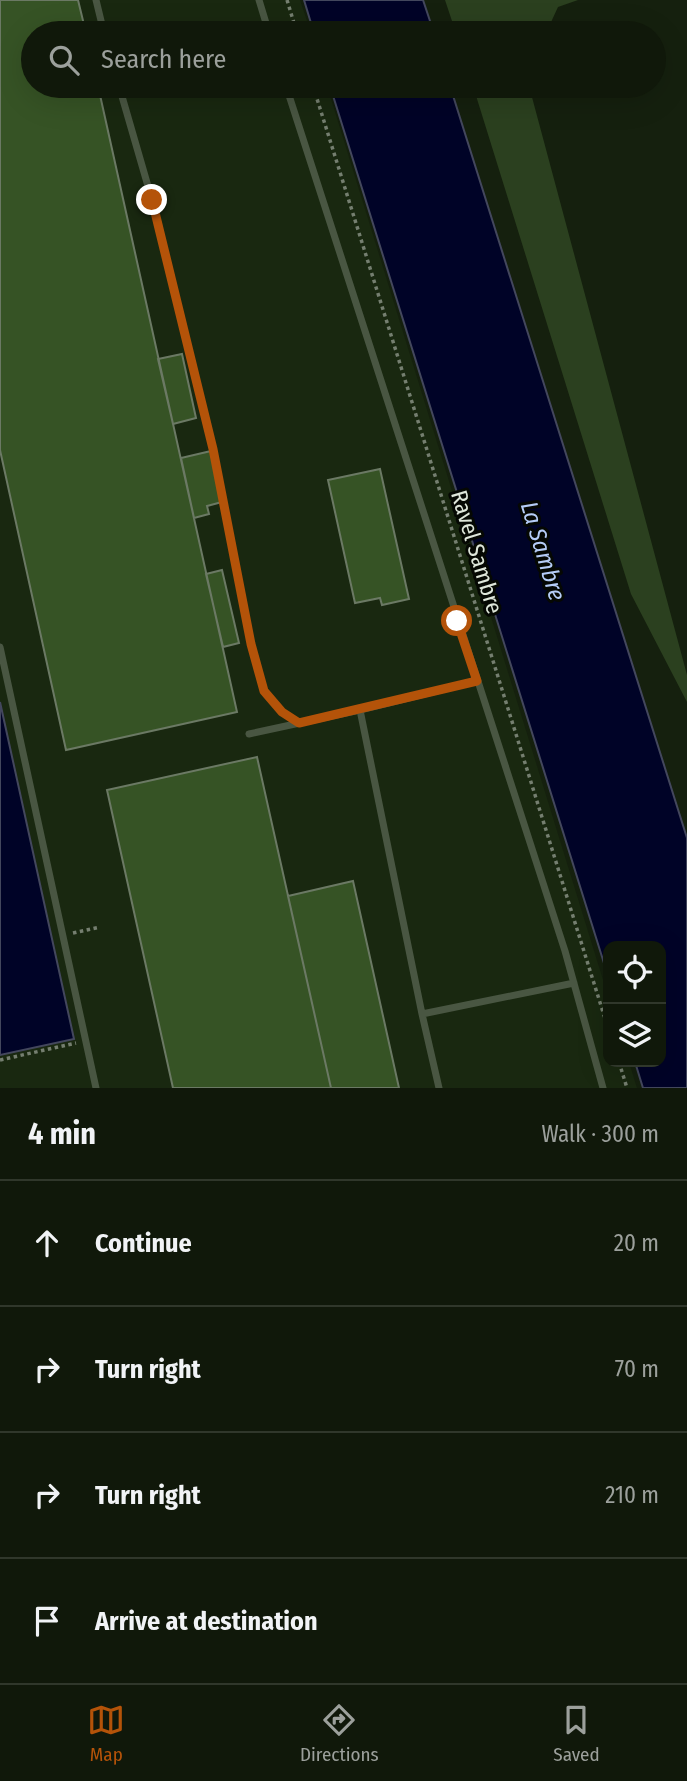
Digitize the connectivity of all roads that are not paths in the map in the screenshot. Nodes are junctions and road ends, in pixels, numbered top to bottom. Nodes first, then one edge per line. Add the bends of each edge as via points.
1 (96, 0) edge
2 (259, 0) edge
3 (101, 21) edge
4 (265, 21) edge
5 (122, 98) edge
6 (290, 98) edge
7 (0, 647) edge
8 (477, 681) junction
9 (360, 710) junction
10 (299, 723) junction
11 (249, 734) dead end
12 (574, 983) junction
13 (422, 1014) junction
14 (96, 1088) edge
15 (439, 1088) edge
16 (603, 1088) edge

1 - 3 lane
2 - 4 lane
5 - 10 lane via 213,449 264,691
6 - 8 lane
7 - 14 lane
8 - 9 lane
8 - 12 lane
9 - 10 lane
9 - 13 lane
10 - 11 lane
12 - 13 lane
12 - 16 lane
13 - 15 lane

